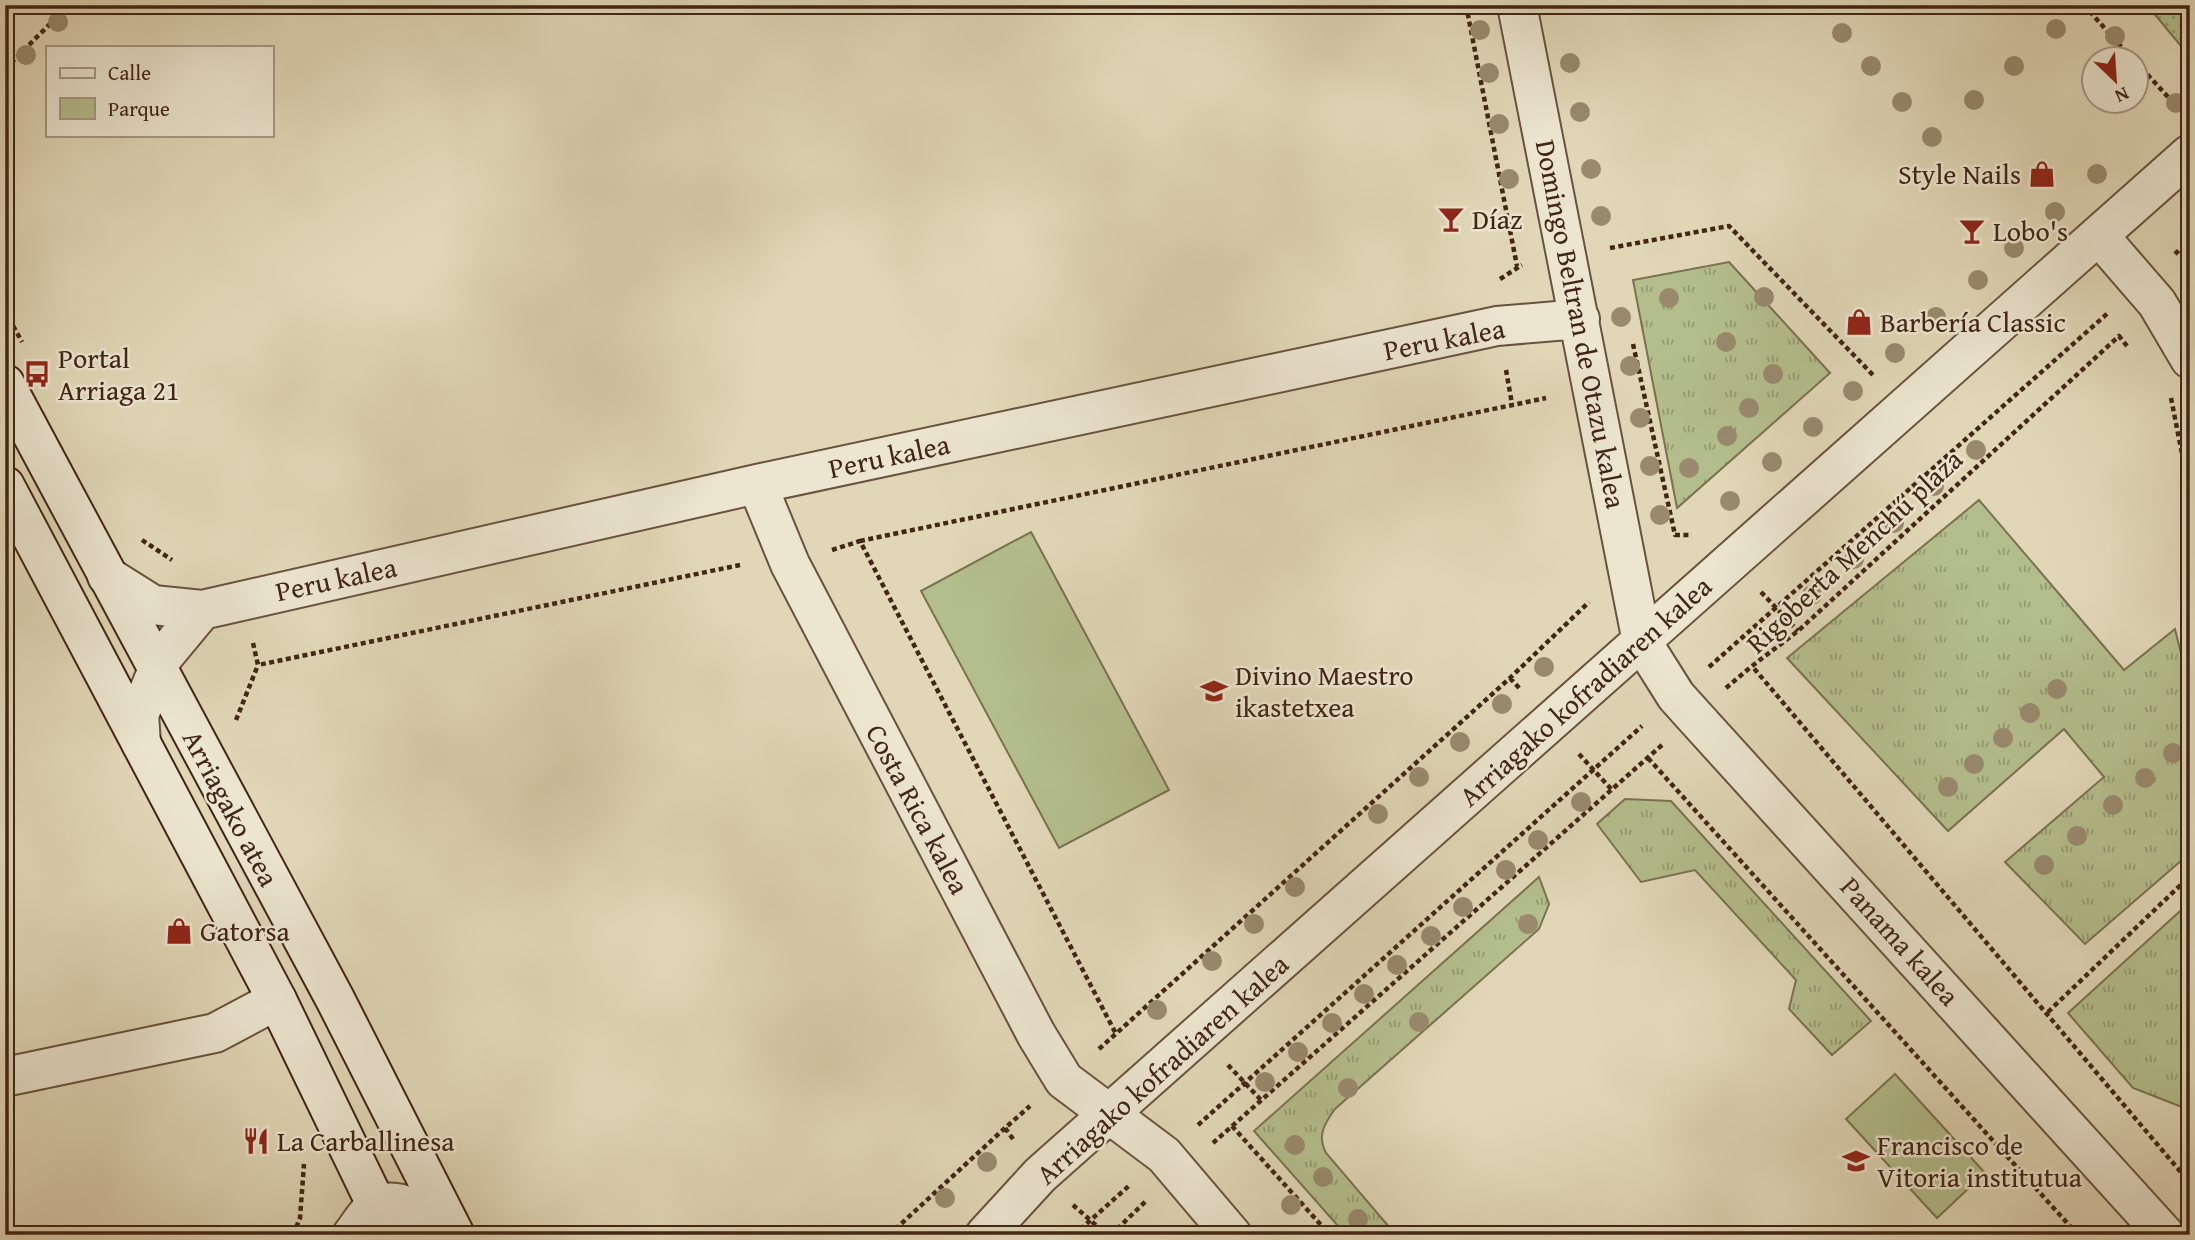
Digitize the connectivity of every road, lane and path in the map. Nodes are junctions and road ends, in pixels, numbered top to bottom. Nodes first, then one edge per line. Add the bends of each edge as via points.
1 (69, 5) edge
2 (1466, 5) edge
3 (1517, 5) edge
4 (2084, 5) edge
5 (2121, 46) edge
6 (5, 69) edge
7 (2150, 78) edge
8 (2190, 98) edge
9 (2190, 154) edge
10 (1609, 234) dead end
11 (2099, 236) junction
12 (2190, 240) edge
13 (1611, 247) junction
14 (1566, 255) junction
15 (2190, 258) edge
16 (1614, 260) dead end
17 (2190, 264) edge
18 (1517, 266) dead end
19 (2141, 283) junction
20 (5, 311) edge
21 (1580, 319) junction
22 (1632, 339) dead end
23 (25, 347) dead end
24 (2136, 356) dead end
25 (2190, 359) edge
26 (1880, 382) dead end
27 (5, 384) edge
28 (2162, 387) dead end
29 (1545, 396) dead end
30 (757, 484) junction
31 (5, 486) edge
32 (2190, 494) edge
33 (130, 532) dead end
34 (1696, 536) dead end
35 (860, 541) junction
36 (174, 561) dead end
37 (790, 564) junction
38 (107, 576) junction
39 (1594, 598) dead end
40 (243, 599) junction
41 (202, 610) junction
42 (1642, 642) junction
43 (157, 670) junction
44 (1676, 696) junction
45 (141, 743) junction
46 (2190, 876) edge
47 (1165, 991) dead end
48 (277, 1000) junction
49 (2048, 1012) junction
50 (1116, 1034) dead end
51 (5, 1077) edge
52 (1024, 1094) dead end
53 (1108, 1115) junction
54 (1231, 1126) junction
55 (1005, 1128) junction
56 (1172, 1164) junction
57 (1040, 1175) junction
58 (2190, 1183) edge
59 (384, 1220) edge
60 (1090, 1221) junction
61 (352, 1235) edge
62 (454, 1235) edge
63 (889, 1235) edge
64 (985, 1235) edge
65 (1074, 1235) edge
66 (1109, 1235) edge
67 (1233, 1235) edge
68 (1330, 1235) edge
69 (2078, 1235) edge
70 (2165, 1235) edge

1 - 6 path
2 - 18 path
3 - 14 street, Domingo Beltran de Otazu kalea
4 - 5 path
7 - 8 path via 2178,108
9 - 11 street, Arriagako kofradiaren kalea
10 - 13 path
11 - 19 street
11 - 42 street, Arriagako kofradiaren kalea
12 - 19 path
13 - 14 path
13 - 16 path
13 - 26 path via 1729,226
14 - 21 street, Domingo Beltran de Otazu kalea
15 - 17 path
19 - 25 street
19 - 44 path
20 - 23 path
21 - 30 street, Peru kalea via 1497,326
21 - 42 street, Domingo Beltran de Otazu kalea
22 - 34 path via 1675,535
24 - 49 path, Rigoberta Menchú plaza via 2119,336 1798,631 1752,666
27 - 38 street, Arriagako atea
28 - 32 path via 2170,398
29 - 35 path
30 - 37 street, Costa Rica kalea
30 - 40 street, Peru kalea
31 - 45 street, Arriagako atea
33 - 36 path
35 - 37 path
35 - 50 path
37 - 40 path via 750,580 739,563 258,665
37 - 53 street, Costa Rica kalea via 1036,1034 1064,1080
38 - 41 street, Peru kalea via 153,605
38 - 43 street, Arriagako atea
39 - 47 path
40 - 41 street, Peru kalea
41 - 43 street via 179,634
42 - 44 street, Panama kalea
42 - 53 street, Arriagako kofradiaren kalea
43 - 45 street via 139,715
43 - 62 street, Arriagako atea via 335,999
44 - 56 path
44 - 70 street, Panama kalea
45 - 48 street, Arriagako atea
46 - 49 path
48 - 51 street via 215,1033
48 - 59 street, Arriagako atea
49 - 58 path, Rigoberta Menchú plaza
52 - 55 path via 1031,1107
53 - 56 street, Costa Rica kalea
53 - 57 street, Arriagako kofradiaren kalea
54 - 56 path
54 - 68 path
54 - 69 path via 1648,758
55 - 57 path
55 - 63 path
56 - 60 path
56 - 66 path
56 - 67 street, Costa Rica kalea
57 - 60 path
57 - 64 street, Arriagako kofradiaren kalea
59 - 61 street
59 - 62 street via 393,1202 418,1210
60 - 65 path
60 - 66 path

